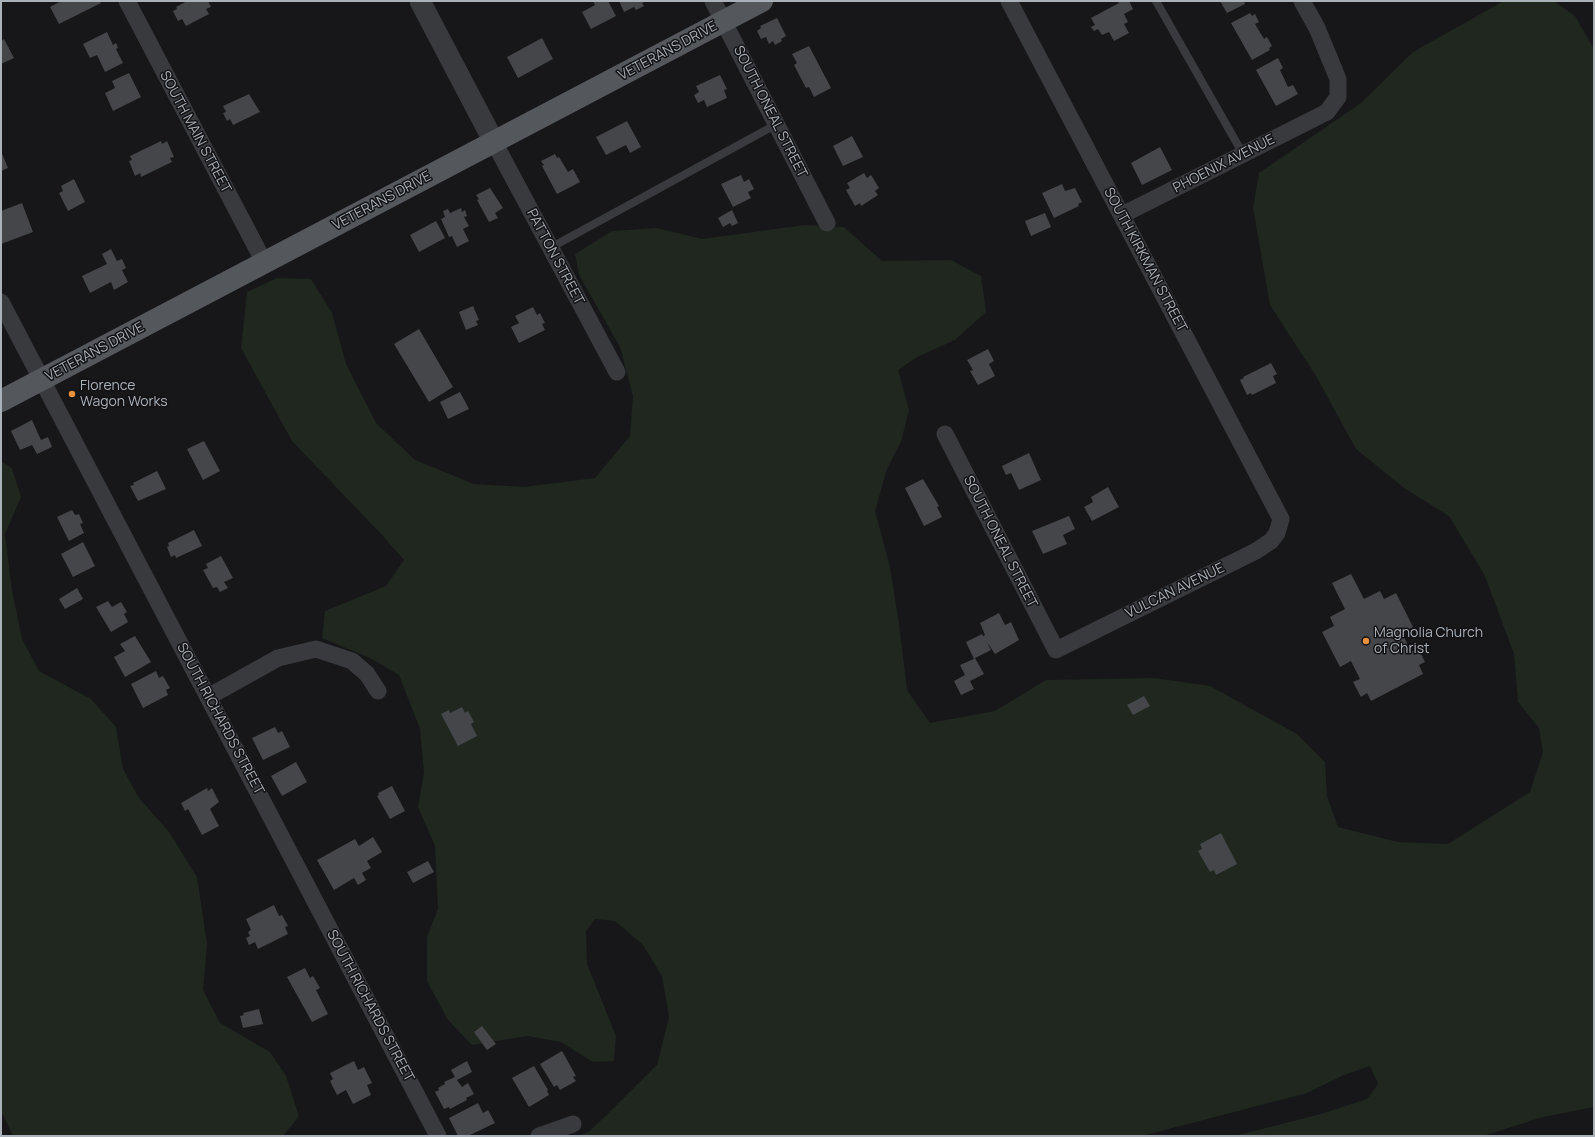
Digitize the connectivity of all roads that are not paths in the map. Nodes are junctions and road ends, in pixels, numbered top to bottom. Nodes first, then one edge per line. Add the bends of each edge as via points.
1 (127, 1) edge
2 (420, 1) edge
3 (713, 1) edge
4 (762, 1) edge
5 (1009, 1) edge
6 (1156, 1) edge
7 (1302, 1) edge
8 (723, 22) junction
9 (777, 124) junction
10 (494, 142) junction
11 (1243, 154) junction
12 (1122, 215) junction
13 (827, 223) dead end
14 (550, 248) junction
15 (264, 262) junction
16 (1, 302) edge
17 (617, 372) dead end
18 (42, 380) junction
19 (1, 401) edge
20 (945, 434) dead end
21 (1281, 518) joint
22 (1056, 650) joint
23 (378, 691) dead end
24 (208, 697) junction
25 (573, 1124) dead end
26 (438, 1136) edge
27 (539, 1136) edge

1 - 15 street, SOUTH MAIN STREET
2 - 10 street
3 - 8 street, SOUTH ONEAL STREET
4 - 8 main road, VETERANS DRIVE
5 - 12 street, SOUTH KIRKMAN STREET
6 - 11 lane
7 - 11 street, PHOENIX AVENUE via 1317,28 1338,79 1338,97 1327,112
8 - 9 street, SOUTH ONEAL STREET
8 - 10 main road, VETERANS DRIVE
9 - 13 street, SOUTH ONEAL STREET
9 - 14 lane
10 - 14 street, PATTON STREET
10 - 15 main road, VETERANS DRIVE
11 - 12 street, PHOENIX AVENUE
12 - 21 street, SOUTH KIRKMAN STREET
14 - 17 street, PATTON STREET
15 - 18 main road, VETERANS DRIVE
16 - 18 street, SOUTH RICHARDS STREET
18 - 19 main road, VETERANS DRIVE
18 - 24 street, SOUTH RICHARDS STREET
20 - 22 street, SOUTH ONEAL STREET
21 - 22 street, VULCAN AVENUE via 1272,541 1256,551
23 - 24 street via 367,674 352,661 316,649 278,658
24 - 26 street, SOUTH RICHARDS STREET
25 - 27 street

